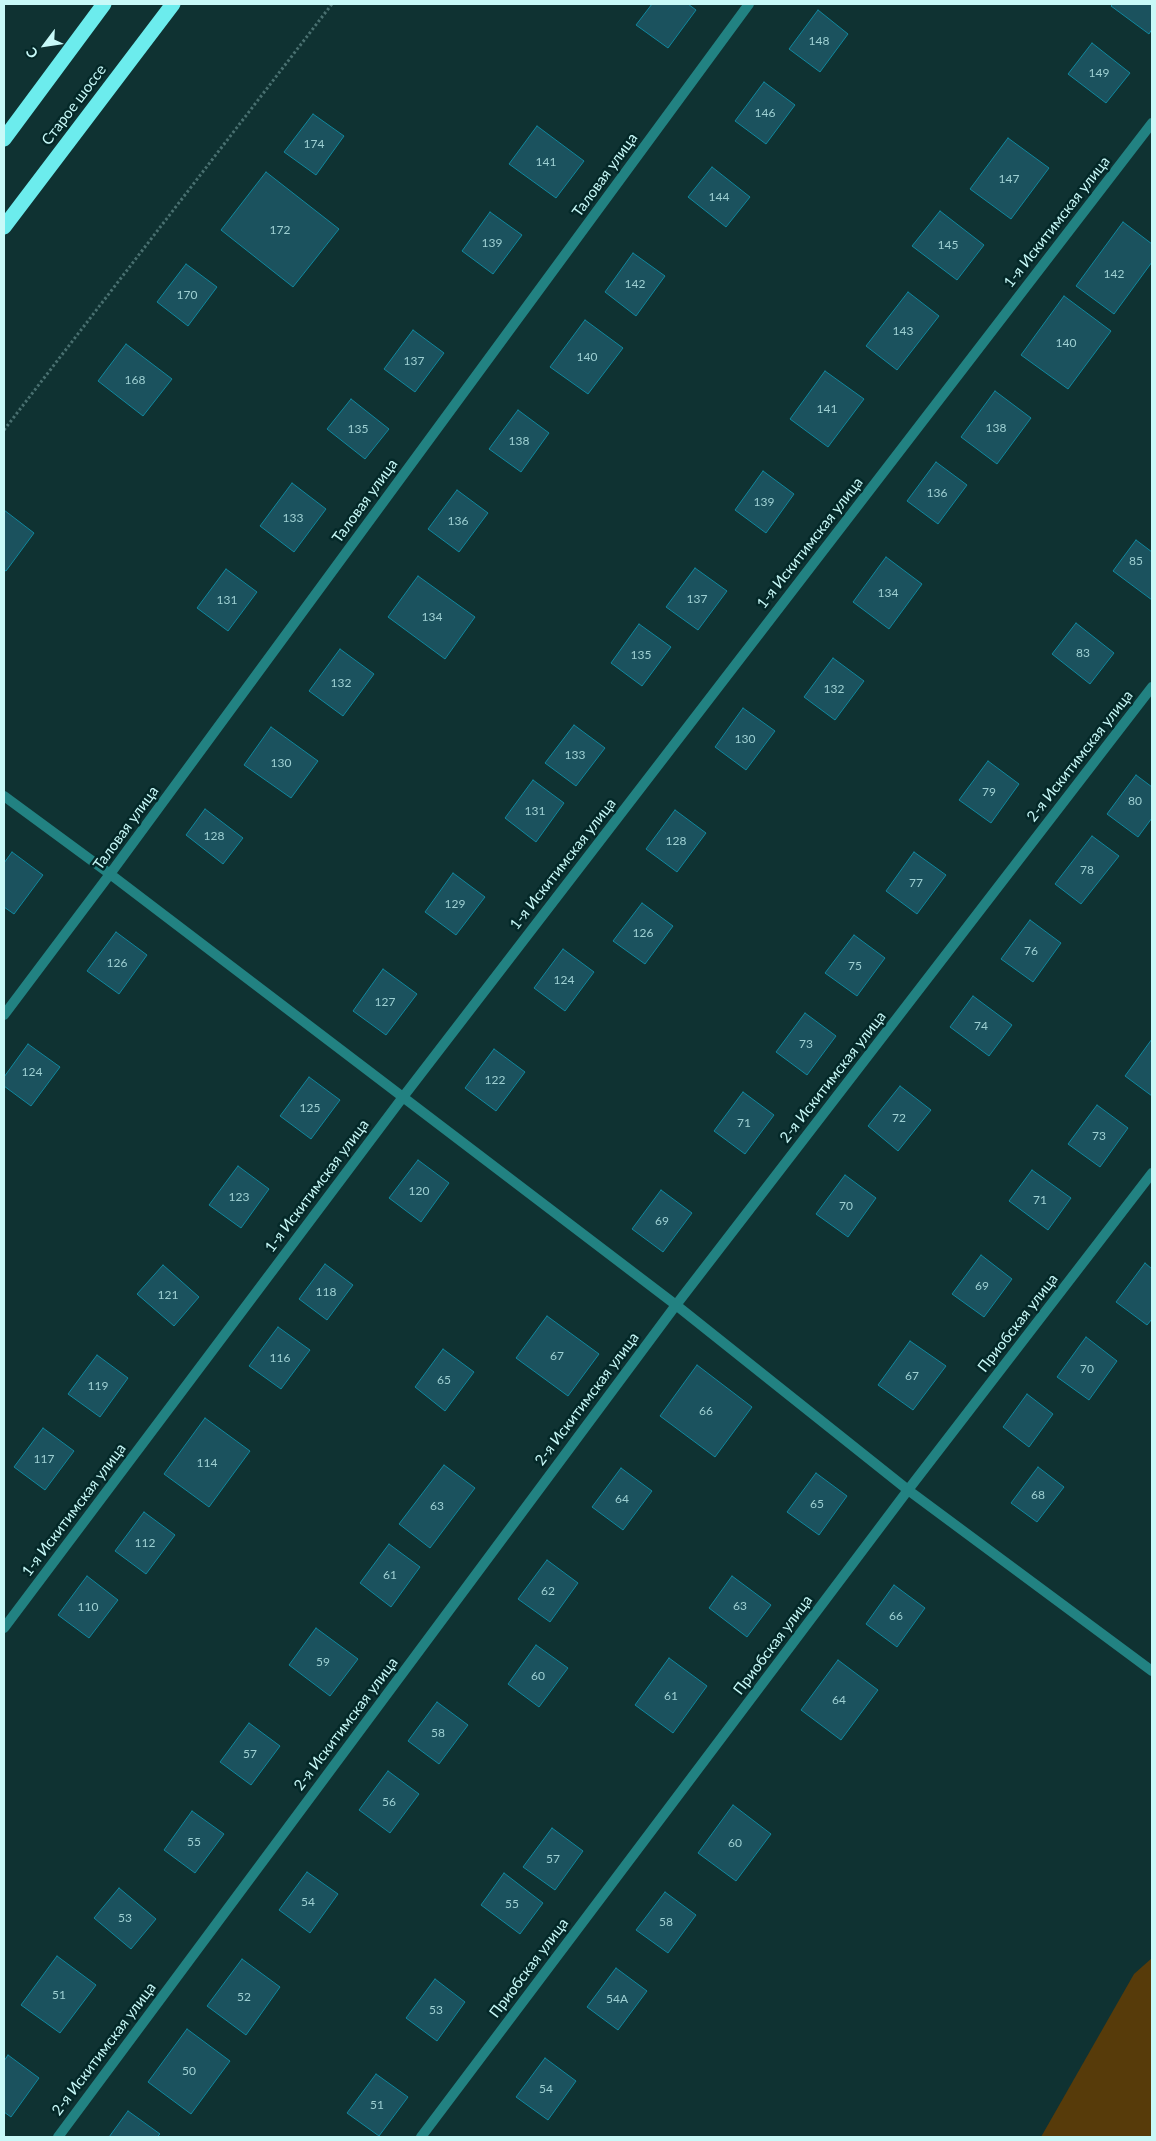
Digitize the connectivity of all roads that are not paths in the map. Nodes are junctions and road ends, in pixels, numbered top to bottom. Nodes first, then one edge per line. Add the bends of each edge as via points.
1 (104, 4) edge
2 (173, 4) edge
3 (749, 4) edge
4 (1152, 123) edge
5 (4, 139) edge
6 (4, 228) edge
7 (1152, 687) edge
8 (4, 796) edge
9 (110, 874) junction
10 (4, 1015) edge
11 (403, 1098) junction
12 (1152, 1173) edge
13 (676, 1305) junction
14 (908, 1490) junction
15 (4, 1628) edge
16 (1152, 1671) edge
17 (58, 2137) edge
18 (421, 2137) edge

1 - 5 highway
2 - 6 highway, Старое шоссе
3 - 9 street, Таловая улица
4 - 11 street, 1-я Искитимская улица
7 - 13 street, 2-я Искитимская улица
8 - 9 street
9 - 10 street, Таловая улица
9 - 11 street
11 - 13 street
11 - 15 street, 1-я Искитимская улица
12 - 14 street, Приобская улица
13 - 14 street
13 - 17 street, 2-я Искитимская улица
14 - 16 street
14 - 18 street, Приобская улица

